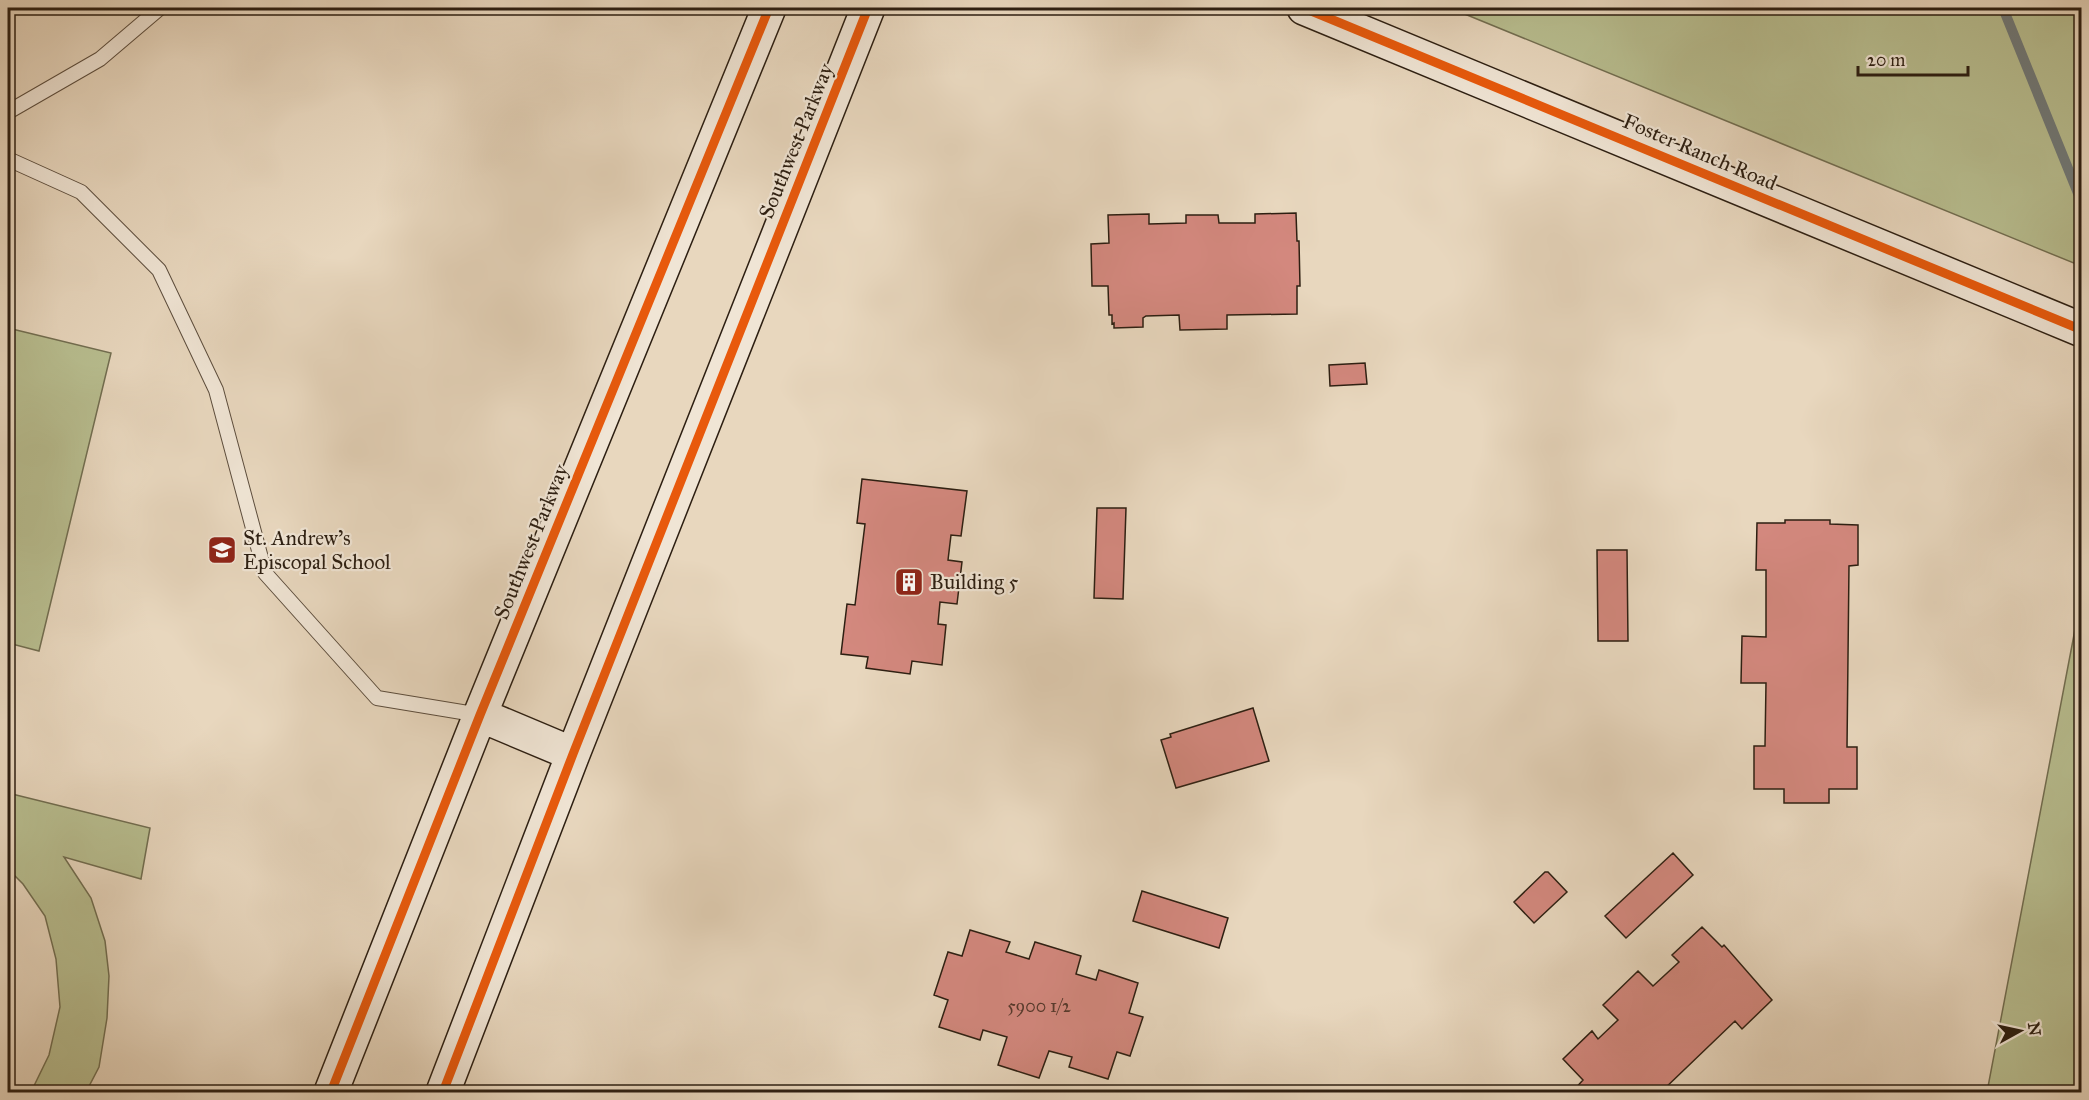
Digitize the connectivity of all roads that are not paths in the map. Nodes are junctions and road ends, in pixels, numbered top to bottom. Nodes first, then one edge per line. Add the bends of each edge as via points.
1 (160, 8) edge
2 (769, 8) edge
3 (868, 8) edge
4 (1304, 8) edge
5 (8, 112) edge
6 (8, 159) edge
7 (2082, 330) edge
8 (480, 715) junction
9 (573, 754) junction
10 (331, 1092) edge
11 (443, 1092) edge

1 - 5 lane via 100,58
2 - 8 main road, Southwest Parkway
3 - 9 main road, Southwest Parkway
4 - 7 main road, Foster Ranch Road
6 - 8 lane via 81,192 159,270 216,390 265,573 377,698
8 - 9 main road
8 - 10 main road, Southwest Parkway
9 - 11 main road, Southwest Parkway

